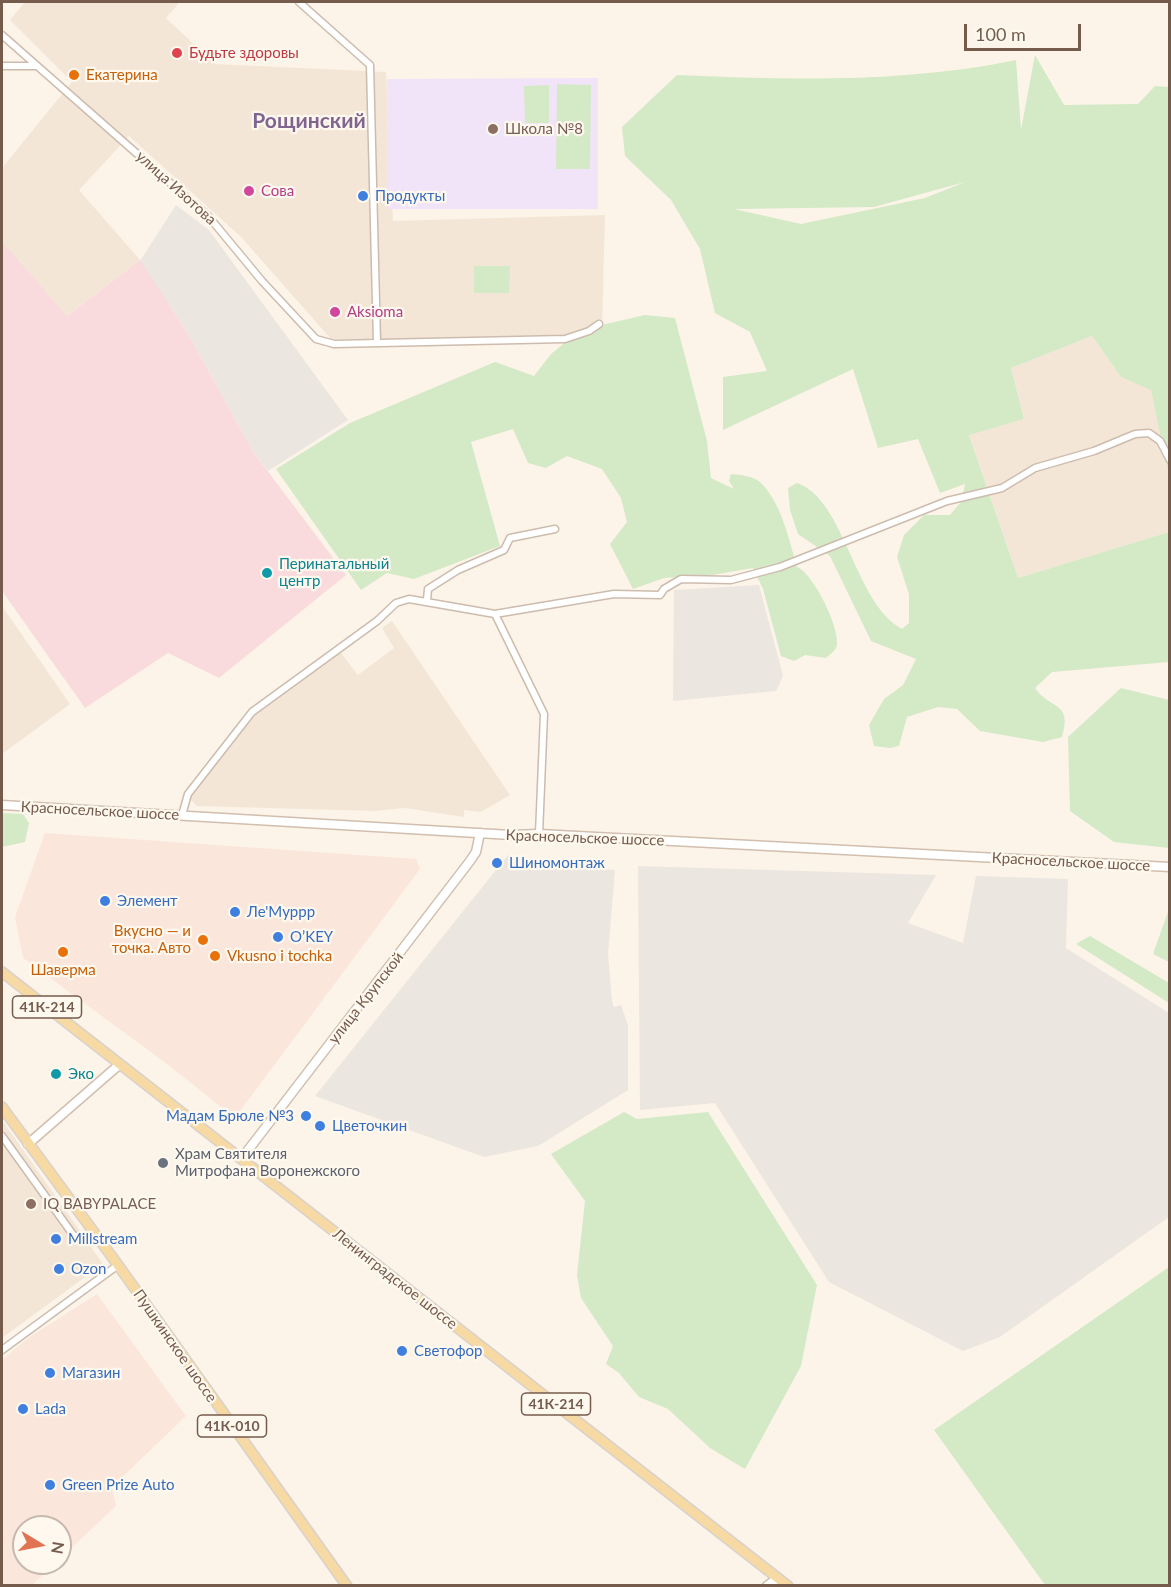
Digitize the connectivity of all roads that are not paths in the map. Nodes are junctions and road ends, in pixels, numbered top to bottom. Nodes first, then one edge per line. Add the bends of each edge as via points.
1 (299, 2) edge
2 (2, 35) edge
3 (2, 66) edge
4 (37, 66) junction
5 (599, 324) dead end
6 (377, 342) junction
7 (1170, 460) edge
8 (555, 529) dead end
9 (427, 600) junction
10 (495, 614) junction
11 (2, 805) edge
12 (182, 815) junction
13 (480, 833) junction
14 (539, 834) junction
15 (1170, 867) edge
16 (2, 972) edge
17 (120, 1064) junction
18 (2, 1107) edge
19 (2, 1136) edge
20 (28, 1144) junction
21 (242, 1158) junction
22 (99, 1238) junction
23 (118, 1265) junction
24 (2, 1350) edge
25 (778, 1578) junction
26 (347, 1586) edge
27 (767, 1586) edge
28 (788, 1586) edge

1 - 6 street via 370,65
2 - 4 street, улица Изотова
3 - 4 street
4 - 6 street, улица Изотова via 209,217 316,339 334,344
5 - 6 street, улица Изотова via 565,339
7 - 10 street via 1160,441 1149,433 1135,434 1035,468 1002,488 947,501 780,567 731,580 681,579 660,595 614,594
8 - 9 street via 510,538 504,550 458,570 428,589
9 - 10 street
9 - 12 street via 396,603 252,712 188,795
10 - 14 street via 544,714
11 - 12 main road, Красносельское шоссе
12 - 13 main road, Красносельское шоссе
13 - 14 main road, Красносельское шоссе
13 - 21 main road, улица Крупской via 470,861
14 - 15 main road, Красносельское шоссе
16 - 17 main road, Ленинградское шоссе / 41К-214
17 - 20 main road
17 - 21 main road, Ленинградское шоссе / 41К-214
18 - 20 main road, Пушкинское шоссе / 41К-010
19 - 22 street via 74,1236
20 - 22 main road, Пушкинское шоссе / 41К-010
21 - 25 main road, Ленинградское шоссе / 41К-214
22 - 23 main road, Пушкинское шоссе / 41К-010
23 - 24 street
23 - 26 main road, Пушкинское шоссе / 41К-010
25 - 27 main road
25 - 28 main road, Ленинградское шоссе / 41К-214

